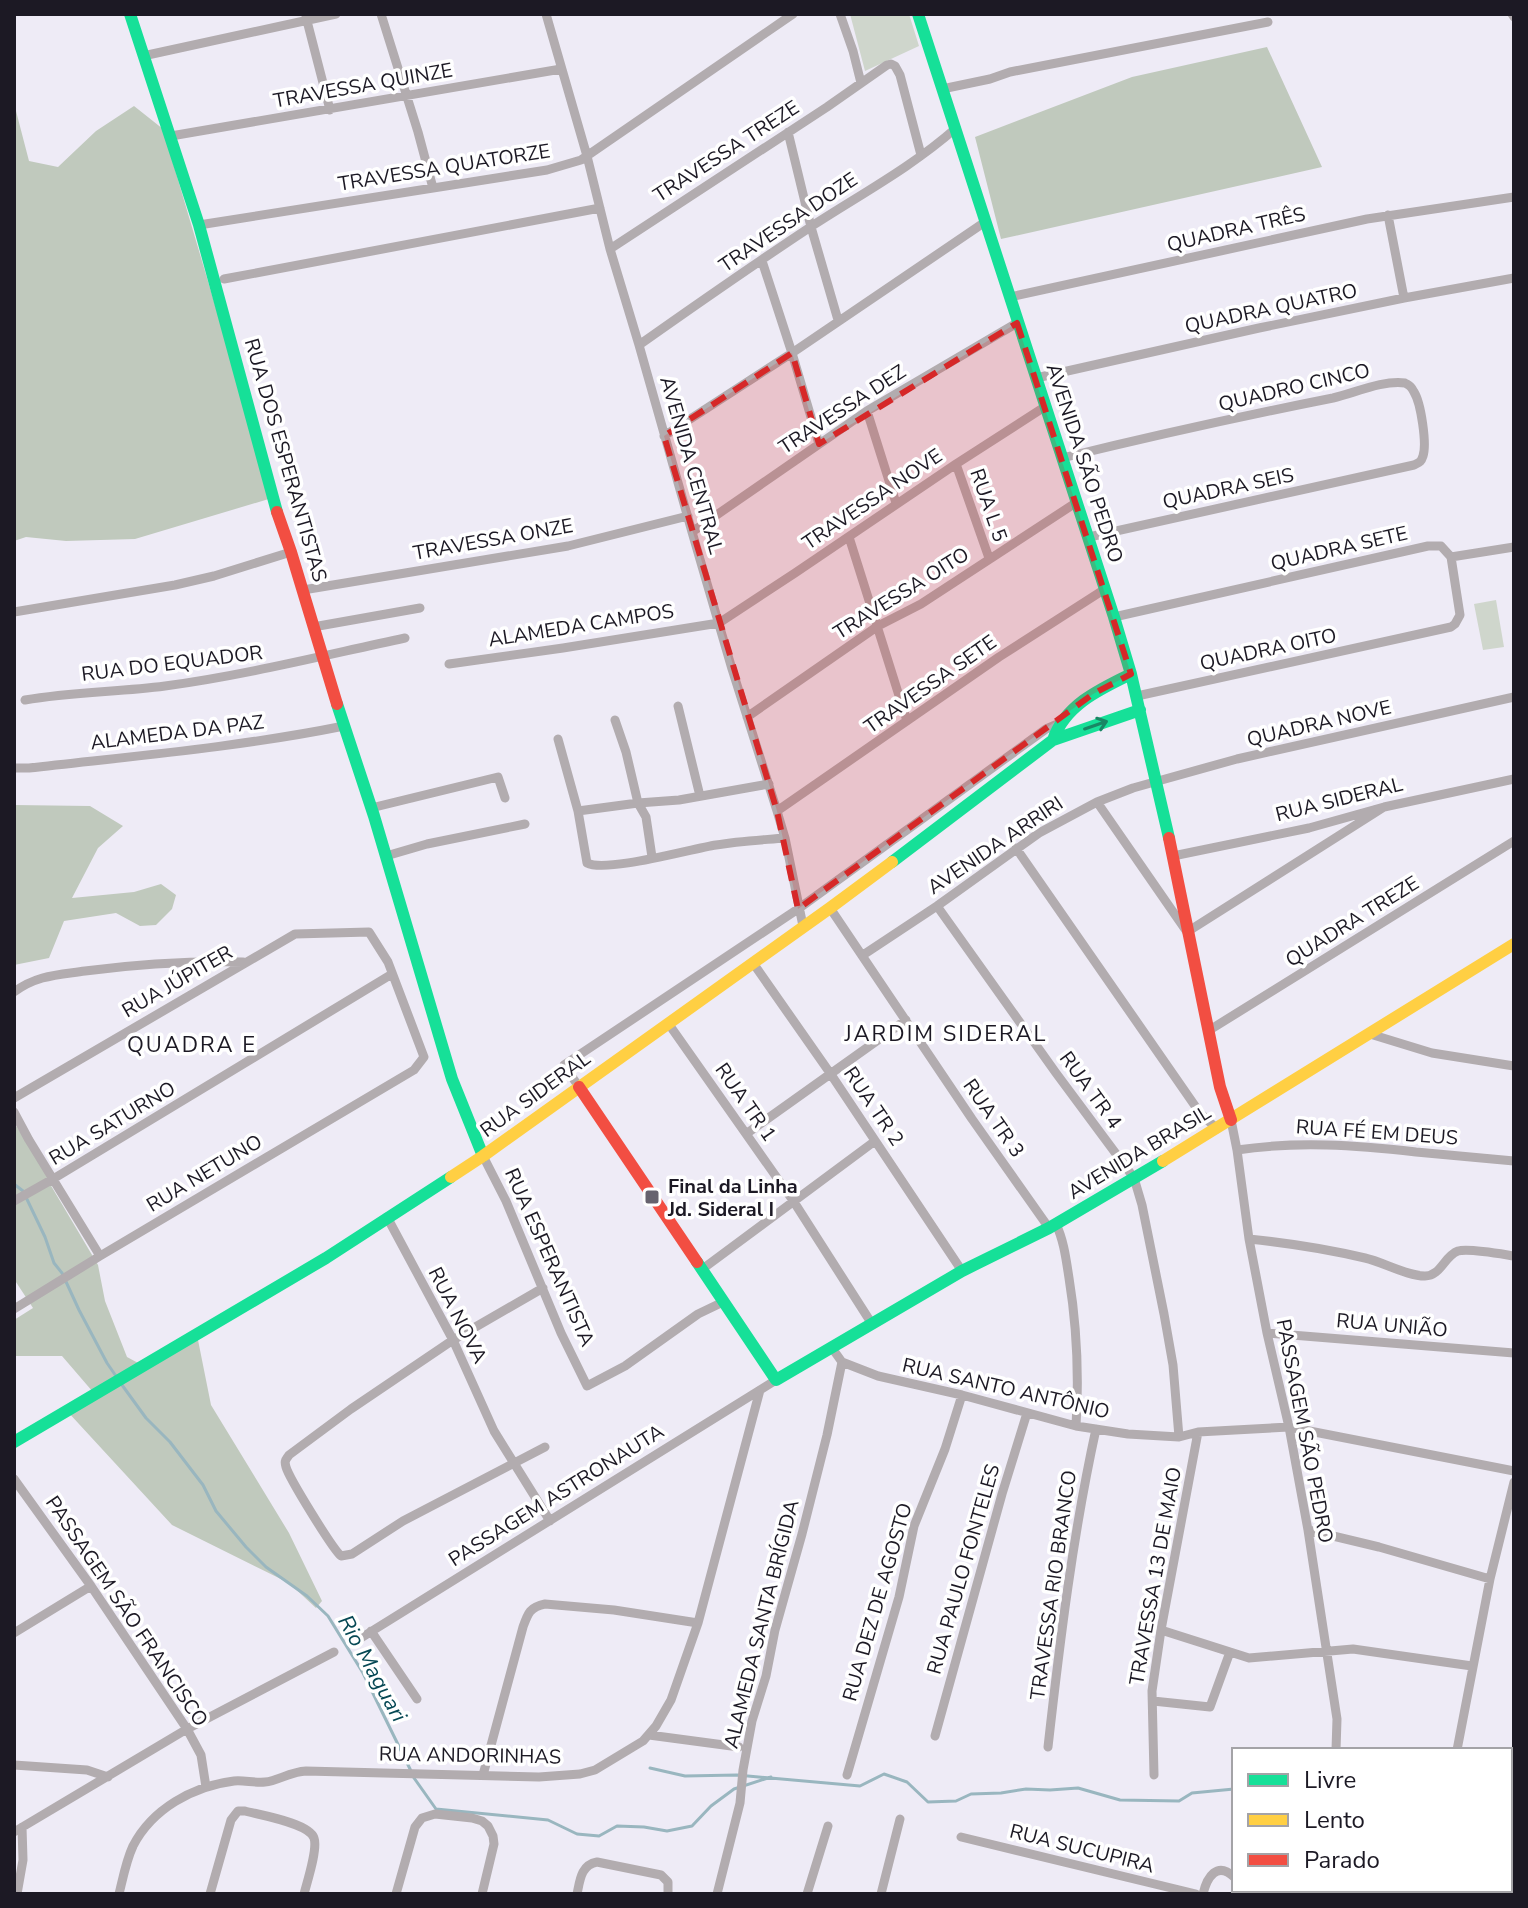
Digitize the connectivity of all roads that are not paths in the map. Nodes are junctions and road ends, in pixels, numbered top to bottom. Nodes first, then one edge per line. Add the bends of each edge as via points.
1 (130, 14) edge
2 (336, 14) edge
3 (381, 14) edge
4 (546, 14) edge
5 (793, 14) edge
6 (840, 14) edge
7 (918, 14) edge
8 (306, 17) edge
9 (1268, 22) dead end
10 (143, 56) junction
11 (561, 69) junction
12 (861, 83) junction
13 (942, 89) junction
14 (406, 97) junction
15 (330, 110) junction
16 (956, 128) junction
17 (788, 132) junction
18 (171, 136) junction
19 (921, 155) junction
20 (587, 156) junction
21 (433, 188) junction
22 (1514, 197) edge
23 (600, 208) junction
24 (1388, 215) junction
25 (985, 222) junction
26 (199, 225) junction
27 (811, 227) junction
28 (610, 249) junction
29 (762, 261) junction
30 (1514, 278) edge
31 (224, 279) dead end
32 (1010, 297) junction
33 (1404, 298) junction
34 (838, 320) junction
35 (1017, 323) junction
36 (639, 345) junction
37 (792, 353) junction
38 (1036, 378) junction
39 (1046, 406) junction
40 (867, 411) junction
41 (664, 436) junction
42 (819, 444) junction
43 (1062, 458) junction
44 (956, 464) junction
45 (1375, 474) joint
46 (1077, 502) junction
47 (896, 503) junction
48 (688, 516) junction
49 (692, 532) junction
50 (849, 537) junction
51 (1089, 537) junction
52 (1514, 547) edge
53 (291, 552) junction
54 (1451, 557) junction
55 (989, 558) junction
56 (1105, 589) junction
57 (303, 590) junction
58 (420, 608) dead end
59 (14, 612) edge
60 (1114, 617) junction
61 (719, 623) junction
62 (878, 626) junction
63 (313, 627) junction
64 (405, 638) dead end
65 (322, 657) junction
66 (449, 664) dead end
67 (1131, 674) junction
68 (1514, 697) edge
69 (25, 700) dead end
70 (1138, 703) junction
71 (678, 706) dead end
72 (747, 717) junction
73 (615, 720) dead end
74 (907, 721) junction
75 (1060, 723) junction
76 (344, 726) junction
77 (558, 739) dead end
78 (1053, 740) junction
79 (14, 768) edge
80 (1514, 779) edge
81 (1155, 781) junction
82 (769, 784) junction
83 (700, 796) junction
84 (505, 798) dead end
85 (1097, 802) junction
86 (638, 803) junction
87 (1384, 807) junction
88 (371, 808) junction
89 (578, 811) junction
90 (777, 811) junction
91 (525, 824) dead end
92 (785, 838) junction
93 (1514, 841) edge
94 (1016, 848) junction
95 (386, 856) junction
96 (1173, 856) junction
97 (652, 857) junction
98 (937, 906) junction
99 (830, 908) junction
100 (798, 909) junction
101 (405, 916) joint
102 (803, 926) junction
103 (1187, 932) junction
104 (1514, 944) edge
105 (863, 955) junction
106 (246, 962) junction
107 (753, 963) junction
108 (392, 974) junction
109 (14, 992) edge
110 (906, 1020) junction
111 (668, 1023) junction
112 (1208, 1031) junction
113 (1370, 1034) junction
114 (1514, 1066) edge
115 (830, 1073) junction
116 (579, 1087) junction
117 (14, 1098) edge
118 (14, 1112) edge
119 (1231, 1120) junction
120 (1217, 1129) junction
121 (746, 1134) junction
122 (875, 1141) junction
123 (1237, 1150) junction
124 (483, 1156) junction
125 (1514, 1161) edge
126 (1134, 1178) junction
127 (53, 1179) junction
128 (15, 1200) edge
129 (794, 1202) junction
130 (387, 1217) junction
131 (1053, 1226) junction
132 (1249, 1239) junction
133 (100, 1256) junction
134 (1514, 1256) edge
135 (701, 1270) junction
136 (962, 1271) junction
137 (543, 1288) junction
138 (723, 1302) junction
139 (16, 1304) edge
140 (872, 1324) junction
141 (1267, 1333) junction
142 (453, 1340) junction
143 (832, 1348) junction
144 (1514, 1353) edge
145 (842, 1362) junction
146 (776, 1380) junction
147 (760, 1390) junction
148 (962, 1395) junction
149 (1027, 1413) junction
150 (1076, 1426) junction
151 (1289, 1427) junction
152 (1096, 1429) junction
153 (1198, 1432) junction
154 (1179, 1437) junction
155 (14, 1442) edge
156 (545, 1447) dead end
157 (513, 1464) junction
158 (1514, 1471) edge
159 (14, 1479) edge
160 (1514, 1482) edge
161 (550, 1521) junction
162 (1308, 1530) junction
163 (1490, 1579) junction
164 (91, 1586) junction
165 (698, 1623) junction
166 (1161, 1630) junction
167 (371, 1631) junction
168 (14, 1633) edge
169 (356, 1641) dead end
170 (1327, 1651) junction
171 (334, 1652) dead end
172 (1230, 1652) junction
173 (1472, 1666) junction
174 (417, 1699) dead end
175 (1153, 1701) junction
176 (187, 1729) junction
177 (649, 1735) junction
178 (935, 1736) dead end
179 (739, 1747) dead end
180 (1048, 1747) dead end
181 (1336, 1748) edge
182 (1457, 1748) edge
183 (14, 1765) edge
184 (483, 1775) junction
185 (847, 1775) dead end
186 (1154, 1775) dead end
187 (108, 1777) junction
188 (206, 1787) junction
189 (900, 1819) dead end
190 (828, 1826) dead end
191 (18, 1830) edge
192 (961, 1837) dead end
193 (1232, 1875) edge
194 (17, 1894) edge
195 (119, 1894) edge
196 (210, 1894) edge
197 (304, 1894) edge
198 (396, 1894) edge
199 (482, 1894) edge
200 (577, 1894) edge
201 (668, 1894) edge
202 (717, 1894) edge
203 (807, 1894) edge
204 (881, 1894) edge
205 (1196, 1894) edge
206 (1203, 1894) edge

1 - 10 main road, RUA DOS ESPERANTISTAS
2 - 8 street
3 - 14 street
4 - 11 street, AVENIDA CENTRAL
5 - 20 street, TRAVESSA QUATORZE
6 - 12 street
7 - 13 main road, AVENIDA SÃO PEDRO
8 - 10 street
8 - 15 street
9 - 13 street
10 - 18 main road, RUA DOS ESPERANTISTAS
11 - 14 street, TRAVESSA QUINZE
11 - 20 street, AVENIDA CENTRAL
12 - 17 street, TRAVESSA TREZE
12 - 19 street, TRAVESSA TREZE via 887,65 895,66
13 - 16 main road, AVENIDA SÃO PEDRO
14 - 15 street, TRAVESSA QUINZE
14 - 21 street
15 - 18 street, TRAVESSA QUINZE
16 - 19 street, TRAVESSA DOZE
16 - 25 main road, AVENIDA SÃO PEDRO
17 - 27 street
17 - 28 street, TRAVESSA TREZE
18 - 26 main road, RUA DOS ESPERANTISTAS
19 - 27 street, TRAVESSA DOZE
20 - 21 street, TRAVESSA QUATORZE via 547,170
20 - 23 street, AVENIDA CENTRAL
21 - 26 street, TRAVESSA QUATORZE
22 - 24 street, QUADRA TRÊS
23 - 28 street, AVENIDA CENTRAL
23 - 31 street
24 - 32 street, QUADRA TRÊS
24 - 33 street
25 - 32 main road, AVENIDA SÃO PEDRO
25 - 34 street
26 - 53 main road, RUA DOS ESPERANTISTAS
27 - 29 street, TRAVESSA DOZE
27 - 34 street
28 - 36 street, AVENIDA CENTRAL
29 - 36 street, TRAVESSA DOZE
29 - 37 street
30 - 33 street, QUADRA QUATRO
32 - 35 main road, AVENIDA SÃO PEDRO
33 - 38 street, QUADRA QUATRO
34 - 37 street
35 - 38 main road, AVENIDA SÃO PEDRO
35 - 40 street, TRAVESSA DEZ
36 - 41 street, AVENIDA CENTRAL
37 - 41 street
37 - 42 street
38 - 39 main road, AVENIDA SÃO PEDRO
39 - 43 main road, AVENIDA SÃO PEDRO
39 - 44 street, TRAVESSA NOVE
40 - 42 street, TRAVESSA DEZ
40 - 47 street
41 - 48 street, AVENIDA CENTRAL
42 - 49 street, TRAVESSA DEZ
43 - 45 street, QUADRO CINCO via 1405,383 1418,399 1422,458 1414,465
43 - 46 main road, AVENIDA SÃO PEDRO
44 - 47 street, TRAVESSA NOVE
44 - 55 street, RUA L 5
45 - 51 street, QUADRA SEIS
46 - 51 main road, AVENIDA SÃO PEDRO
46 - 55 street, TRAVESSA OITO
47 - 50 street, TRAVESSA NOVE
48 - 49 street, AVENIDA CENTRAL
48 - 57 street, TRAVESSA ONZE via 568,546
49 - 61 street, AVENIDA CENTRAL
50 - 61 street, TRAVESSA NOVE
50 - 62 street
51 - 56 main road, AVENIDA SÃO PEDRO
52 - 54 street
53 - 57 main road, RUA DOS ESPERANTISTAS
53 - 59 street via 175,585
54 - 60 street, QUADRA SETE via 1441,546 1428,546
54 - 70 street, QUADRA OITO via 1460,615 1451,627
55 - 62 street, TRAVESSA OITO
56 - 60 main road, AVENIDA SÃO PEDRO
56 - 74 street, TRAVESSA SETE
57 - 63 main road, RUA DOS ESPERANTISTAS
58 - 63 street
60 - 67 main road, AVENIDA SÃO PEDRO
61 - 66 street, ALAMEDA CAMPOS
61 - 72 street, AVENIDA CENTRAL
62 - 72 street, TRAVESSA OITO
62 - 74 street
63 - 65 main road, RUA DOS ESPERANTISTAS
64 - 65 street
65 - 69 street, RUA DO EQUADOR via 213,679
65 - 76 main road, RUA DOS ESPERANTISTAS
67 - 70 main road, AVENIDA SÃO PEDRO
67 - 75 main road via 1093,694
68 - 81 street, QUADRA NOVE
78 -> 70 main road, RUA SIDERAL
70 - 81 main road, AVENIDA SÃO PEDRO
71 - 83 street
72 - 82 street, AVENIDA CENTRAL
73 - 86 street
74 - 90 street, TRAVESSA SETE
75 - 78 main road
75 - 100 street
76 - 79 street, ALAMEDA DA PAZ via 213,747
76 - 88 main road, RUA DOS ESPERANTISTAS
77 - 89 street
78 - 99 main road, RUA SIDERAL
80 - 87 street, RUA SIDERAL
81 - 85 street, AVENIDA ARRIRI
81 - 96 main road, AVENIDA SÃO PEDRO
82 - 83 street
82 - 90 street, AVENIDA CENTRAL
83 - 86 street
84 - 88 street via 498,777
85 - 94 street, AVENIDA ARRIRI
85 - 103 street, AVENIDA SÃO PEDRO
86 - 89 street
86 - 97 street via 646,817
87 - 96 street, RUA SIDERAL
87 - 103 street
88 - 95 main road, RUA DOS ESPERANTISTAS
89 - 97 street via 590,866
90 - 92 street, AVENIDA CENTRAL
91 - 95 street
92 - 97 street
92 - 100 street, AVENIDA CENTRAL
93 - 112 street, QUADRA TREZE
94 - 98 street, AVENIDA ARRIRI
94 - 120 street via 1200,1113
95 - 101 main road, RUA DOS ESPERANTISTAS
96 - 103 main road, AVENIDA SÃO PEDRO
98 - 105 street, AVENIDA ARRIRI
98 - 126 street, RUA TR 4
99 - 102 main road, RUA SIDERAL
99 - 105 street, RUA TR 3
100 - 102 street, AVENIDA CENTRAL
100 - 116 street via 564,1065
101 - 124 main road, RUA ESPERANTISTA via 452,1079
102 - 107 main road, RUA SIDERAL
103 - 112 main road, AVENIDA SÃO PEDRO
104 - 113 main road, AVENIDA BRASIL
105 - 110 street, RUA TR 3
106 - 108 street, RUA JÚPITER via 295,934 369,932
106 - 109 street via 136,964 38,978
106 - 117 street, RUA JÚPITER
107 - 111 main road, RUA SIDERAL
107 - 115 street, RUA TR 2
108 - 127 street, RUA SATURNO
108 - 133 street, RUA NETUNO via 424,1057 414,1070
110 - 115 street
110 - 131 street, RUA TR 3
111 - 116 main road, RUA SIDERAL
111 - 121 street, RUA TR 1
112 - 119 main road, AVENIDA SÃO PEDRO
113 - 114 street via 1432,1053
113 - 119 main road, AVENIDA BRASIL
115 - 121 street
115 - 122 street, RUA TR 2
116 - 124 main road, RUA SIDERAL
116 - 135 main road
118 - 127 street
119 - 120 main road, AVENIDA BRASIL
119 - 123 street, PASSAGEM SÃO PEDRO
120 - 126 main road, AVENIDA BRASIL
121 - 129 street, RUA TR 1
122 - 129 street
122 - 136 street, RUA TR 2
123 - 125 street, RUA FÉ EM DEUS via 1312,1144
123 - 132 street, PASSAGEM SÃO PEDRO
124 - 130 main road, RUA SIDERAL
124 - 137 street, RUA ESPERANTISTA
126 - 131 main road, AVENIDA BRASIL
126 - 154 street via 1173,1365
127 - 128 street, RUA SATURNO
127 - 133 street
129 - 135 street
129 - 140 street, RUA TR 1
130 - 142 street, RUA NOVA
130 - 155 main road, RUA SIDERAL
131 - 136 main road, AVENIDA BRASIL
131 - 150 street via 1064,1243 1074,1307
132 - 134 street via 1369,1259 1428,1276 1457,1252
132 - 141 street, PASSAGEM SÃO PEDRO
133 - 139 street, RUA NETUNO
135 - 138 main road
136 - 140 main road, AVENIDA BRASIL
137 - 138 street, RUA ESPERANTISTA via 587,1386
137 - 142 street
138 - 146 main road
140 - 143 main road, AVENIDA BRASIL
141 - 144 street, RUA UNIÃO
141 - 151 street, PASSAGEM SÃO PEDRO
142 - 157 street, RUA NOVA
142 - 157 street via 289,1455 286,1468 341,1556
143 - 145 street
143 - 146 main road, AVENIDA BRASIL
145 - 148 street, RUA SANTO ANTÔNIO
145 - 202 street, ALAMEDA SANTA BRÍGIDA via 752,1721 740,1803
146 - 147 street, PASSAGEM ASTRONAUTA
147 - 161 street, PASSAGEM ASTRONAUTA
147 - 165 street, RUA ANDORINHAS
148 - 149 street, RUA SANTO ANTÔNIO
148 - 185 street, RUA DEZ DE AGOSTO via 914,1526
149 - 150 street, RUA SANTO ANTÔNIO
149 - 178 street, RUA PAULO FONTELES
150 - 152 street, RUA SANTO ANTÔNIO
151 - 153 street, RUA SANTO ANTÔNIO
151 - 158 street, RUA SANTO ANTÔNIO
151 - 162 street, PASSAGEM SÃO PEDRO
152 - 154 street, RUA SANTO ANTÔNIO
152 - 180 street, TRAVESSA RIO BRANCO via 1063,1617
153 - 154 street, RUA SANTO ANTÔNIO
153 - 166 street, TRAVESSA 13 DE MAIO
156 - 157 street
157 - 161 street, RUA NOVA
159 - 164 street, PASSAGEM SÃO FRANCISCO
160 - 163 street
161 - 167 street, PASSAGEM ASTRONAUTA
162 - 163 street
162 - 170 street, PASSAGEM SÃO PEDRO
163 - 173 street
164 - 168 street
164 - 176 street, PASSAGEM SÃO FRANCISCO
165 - 177 street, RUA ANDORINHAS via 671,1700
165 - 184 street via 614,1610 535,1606 523,1627
166 - 172 street
166 - 175 street, TRAVESSA 13 DE MAIO
167 - 169 street, PASSAGEM ASTRONAUTA
167 - 174 street
170 - 172 street via 1249,1658
170 - 173 street via 1353,1649
170 - 181 street, PASSAGEM SÃO PEDRO
171 - 176 street
172 - 175 street via 1210,1707
173 - 182 street
175 - 186 street, TRAVESSA 13 DE MAIO
176 - 187 street
176 - 188 street, PASSAGEM SÃO FRANCISCO via 201,1755
177 - 179 street
177 - 184 street, RUA ANDORINHAS via 587,1773
183 - 187 street via 87,1770
184 - 188 street, RUA ANDORINHAS via 297,1771 268,1782
187 - 191 street
188 - 195 street via 181,1798 140,1836
189 - 204 street
190 - 203 street
191 - 194 street via 23,1860
192 - 205 street, RUA SUCUPIRA
193 - 206 street via 1218,1870
196 - 197 street via 238,1811 281,1821 313,1836
198 - 199 street via 417,1823 435,1814 472,1818 490,1830 494,1844
200 - 201 street via 584,1869 597,1862 661,1875 668,1882

